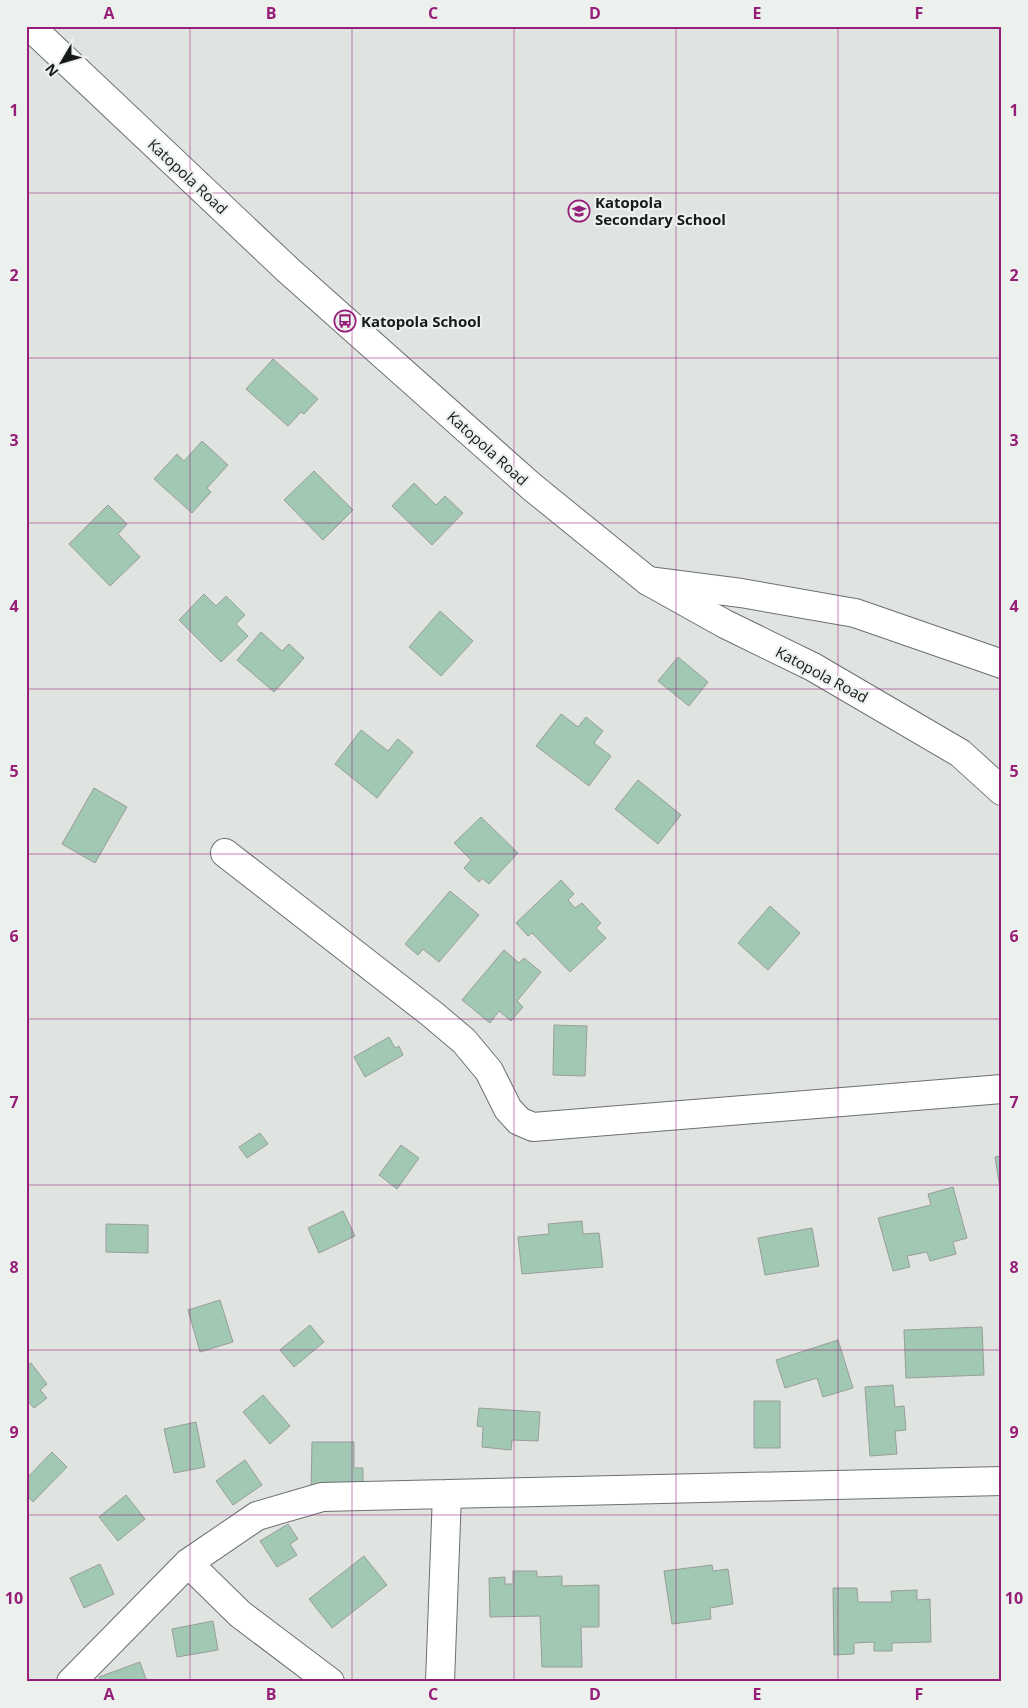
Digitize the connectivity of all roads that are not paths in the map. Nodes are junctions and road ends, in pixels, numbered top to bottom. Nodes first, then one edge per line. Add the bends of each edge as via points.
1 (33, 26) edge
2 (648, 581) junction
3 (1002, 664) edge
4 (1002, 791) edge
5 (225, 853) dead end
6 (1002, 1089) edge
7 (1002, 1481) edge
8 (447, 1494) junction
9 (188, 1563) junction
10 (71, 1682) edge
11 (330, 1682) edge
12 (440, 1682) edge

1 - 2 street, Katopola Road via 288,270 532,487
2 - 3 street via 741,592 855,613
2 - 4 street, Katopola Road via 725,624 813,667 960,752
5 - 6 street via 464,1041 488,1071 508,1109 519,1121 533,1127
7 - 8 street
8 - 9 street via 322,1497 257,1516
8 - 12 street
9 - 10 street
9 - 11 street via 240,1614

